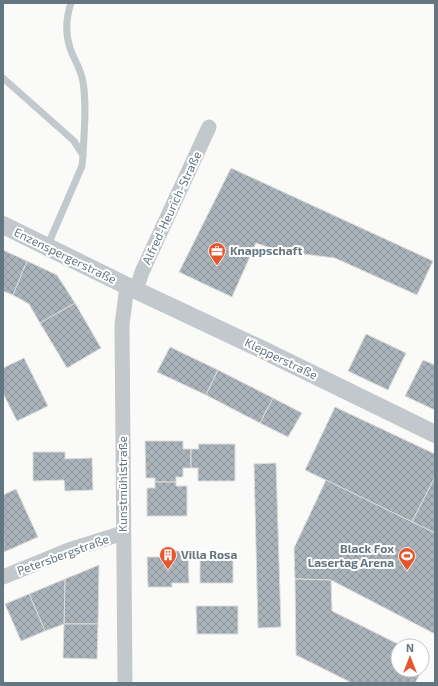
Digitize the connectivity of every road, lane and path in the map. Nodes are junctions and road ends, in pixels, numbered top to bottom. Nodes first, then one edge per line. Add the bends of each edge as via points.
1 (71, 3) edge
2 (3, 78) edge
3 (209, 127) dead end
4 (83, 156) junction
5 (3, 225) edge
6 (47, 247) junction
7 (132, 288) junction
8 (435, 434) edge
9 (123, 534) junction
10 (3, 577) edge
11 (125, 683) edge

1 - 4 lane via 67,14 67,35 81,71 85,96
2 - 4 lane via 74,141
3 - 7 street, Alfred-Heurich-Straße via 142,272
4 - 6 lane via 82,166
5 - 6 street, Enzenspergerstraße
6 - 7 street, Enzenspergerstraße
7 - 8 street, Klepperstraße
7 - 9 street, Kunstmühlstraße via 122,325
9 - 10 street, Petersbergstraße via 69,550
9 - 11 street, Kunstmühlstraße

